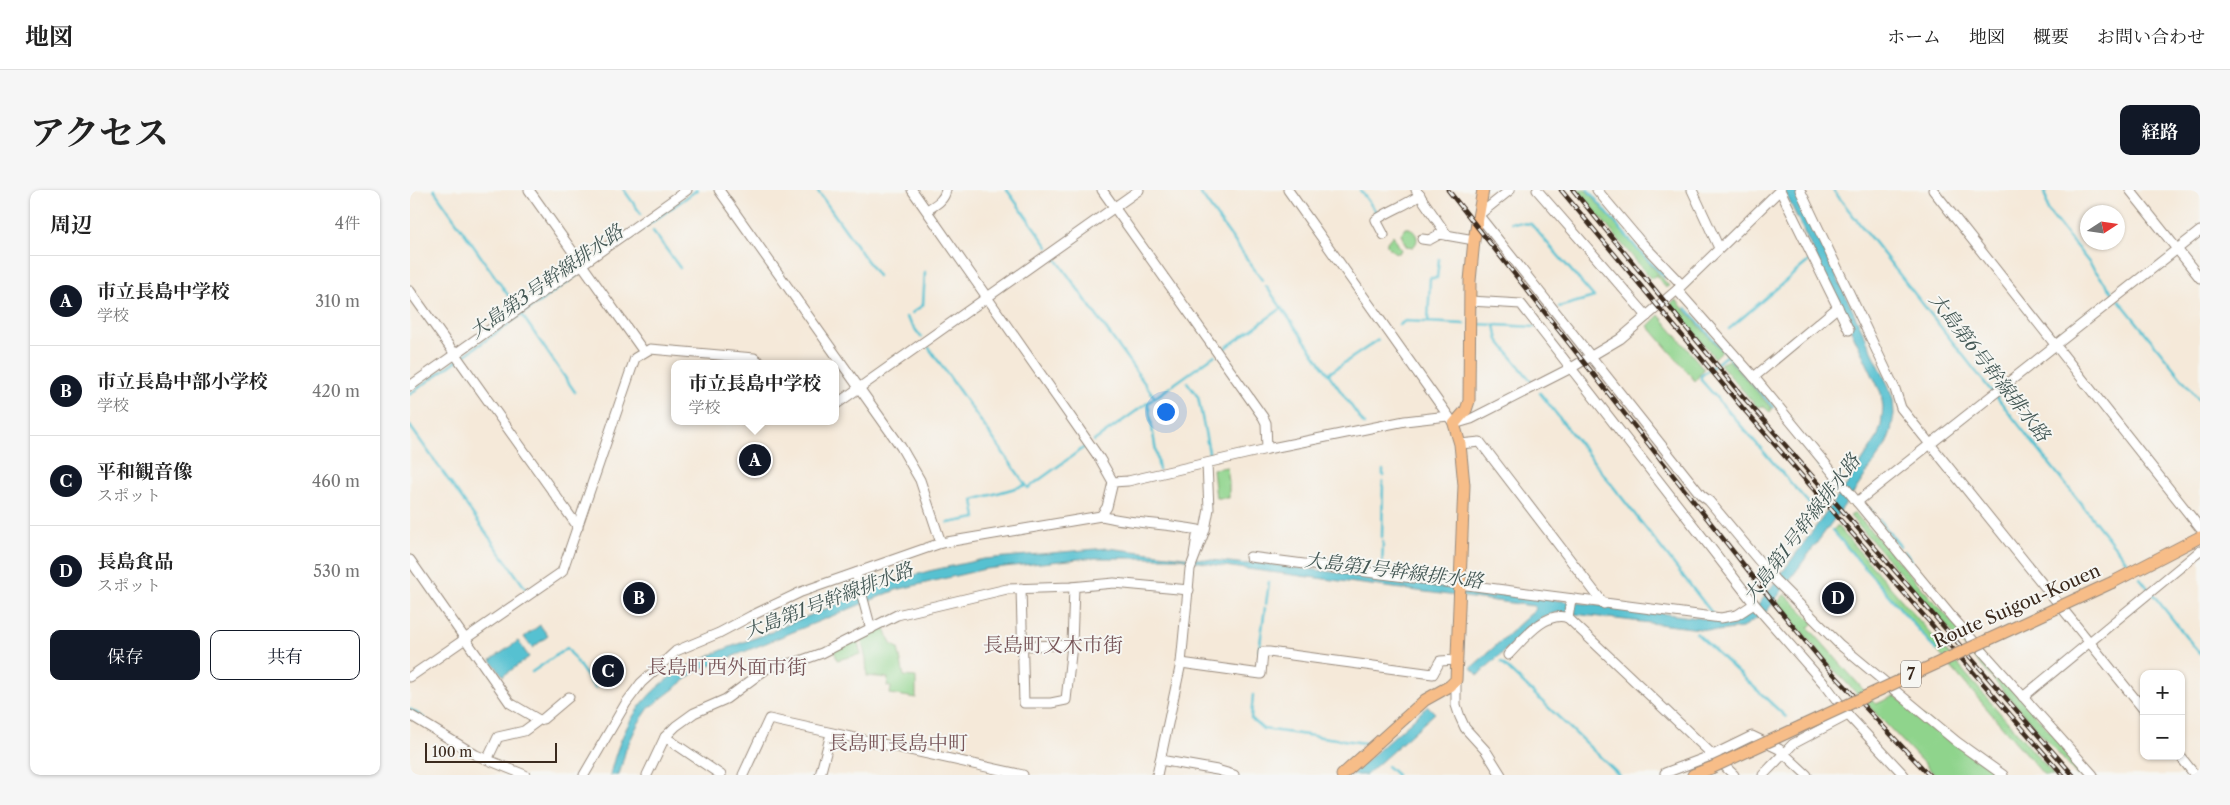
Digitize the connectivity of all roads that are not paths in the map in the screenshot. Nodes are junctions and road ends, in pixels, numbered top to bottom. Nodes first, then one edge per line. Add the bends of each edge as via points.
1 (529, 190) edge
2 (687, 190) edge
3 (720, 190) edge
4 (912, 190) edge
5 (946, 190) edge
6 (1102, 190) edge
7 (1139, 190) edge
8 (1288, 190) edge
9 (1484, 190) edge
10 (1510, 190) edge
11 (1537, 190) edge
12 (1597, 190) edge
13 (1692, 190) edge
14 (1780, 190) edge
15 (1933, 190) edge
16 (2131, 190) edge
17 (1800, 192) edge
18 (1418, 193) edge
19 (1114, 207) junction
20 (927, 210) junction
21 (1480, 215) junction
22 (2200, 231) edge
23 (1384, 235) dead end
24 (1447, 235) junction
25 (1422, 239) dead end
26 (1474, 240) junction
27 (1719, 248) junction
28 (2177, 249) junction
29 (584, 268) junction
30 (2200, 278) edge
31 (1679, 287) junction
32 (410, 291) edge
33 (988, 297) junction
34 (1470, 301) junction
35 (1838, 307) junction
36 (1647, 316) junction
37 (1849, 330) dead end
38 (2055, 346) junction
39 (644, 352) junction
40 (1592, 357) junction
41 (457, 358) junction
42 (757, 360) edge
43 (1572, 368) junction
44 (1754, 377) junction
45 (410, 386) edge
46 (859, 387) junction
47 (839, 402) edge
48 (1451, 420) junction
49 (1460, 444) junction
50 (1930, 445) junction
51 (1266, 449) junction
52 (1207, 464) junction
53 (1114, 482) junction
54 (1855, 500) junction
55 (1101, 516) junction
56 (578, 527) junction
57 (2200, 528) edge
58 (2200, 537) edge
59 (941, 543) junction
60 (2200, 551) edge
61 (1250, 557) dead end
62 (1193, 559) junction
63 (410, 560) edge
64 (856, 573) junction
65 (1460, 585) junction
66 (1074, 587) junction
67 (1021, 588) junction
68 (1189, 590) junction
69 (1570, 600) junction
70 (1604, 604) junction
71 (1755, 605) junction
72 (1568, 616) junction
73 (871, 629) junction
74 (466, 638) junction
75 (2090, 642) junction
76 (1072, 645) junction
77 (1022, 646) junction
78 (1508, 655) dead end
79 (1457, 660) junction
80 (1181, 663) junction
81 (410, 676) edge
82 (1456, 680) junction
83 (568, 697) dead end
84 (2023, 697) junction
85 (2140, 705) edge
86 (410, 715) edge
87 (1848, 716) junction
88 (539, 720) junction
89 (831, 734) junction
90 (665, 737) junction
91 (1784, 753) junction
92 (1712, 755) junction
93 (488, 758) junction
94 (1160, 760) junction
95 (2183, 760) edge
96 (1711, 768) junction
97 (1665, 773) dead end
98 (525, 775) edge
99 (584, 775) edge
100 (647, 775) edge
101 (721, 775) edge
102 (743, 775) edge
103 (820, 775) edge
104 (1023, 775) edge
105 (1157, 775) edge
106 (1234, 775) edge
107 (1342, 775) edge
108 (1501, 775) edge
109 (1693, 775) edge
110 (1699, 775) edge
111 (1734, 775) edge
112 (1763, 775) edge
113 (1807, 775) edge
114 (1904, 775) edge
115 (2003, 775) edge
116 (2093, 775) edge
117 (2195, 775) edge

1 - 29 street
2 - 29 street
3 - 46 street
4 - 20 street
5 - 20 street via 941,201
6 - 19 street
7 - 19 street
8 - 48 street
9 - 21 main road
10 - 21 street
11 - 36 street
12 - 31 street
13 - 27 street
14 - 27 street
14 - 35 street
15 - 38 street
16 - 28 street
17 - 50 street via 1901,408
18 - 23 street via 1404,207 1390,210 1376,220
18 - 24 street
19 - 33 street
19 - 51 street via 1263,417
20 - 33 street
21 - 26 main road
21 - 40 street
22 - 28 street
24 - 25 street
24 - 26 street
26 - 34 main road
27 - 31 street
28 - 30 street
28 - 38 street
29 - 39 street
29 - 41 street
31 - 36 street
31 - 44 street
32 - 41 street
33 - 46 street
33 - 53 street
34 - 43 street via 1521,304
34 - 48 main road via 1469,401 1466,410
35 - 37 street
35 - 44 street
36 - 40 street
38 - 50 street
38 - 57 street
39 - 42 street via 650,349
39 - 56 street via 635,358
40 - 43 street
40 - 115 street via 1701,495 1775,580 1839,644 1900,697
41 - 45 street
41 - 56 street
43 - 48 street via 1471,419
43 - 71 street
44 - 54 street
46 - 47 street
46 - 59 street via 913,466
48 - 49 main road
48 - 51 street via 1405,421
49 - 65 main road via 1464,485
49 - 70 street via 1480,442
50 - 54 street
50 - 75 street
51 - 52 street
52 - 53 street
52 - 62 street via 1209,509
53 - 55 street
54 - 84 street
55 - 59 street
55 - 62 street via 1198,530
56 - 74 street via 562,572
58 - 96 main road, Route Suigou-Kouen / 7, bridge via 2113,582
59 - 64 street
60 - 75 street
61 - 65 street
62 - 68 street
63 - 74 street
64 - 73 street
64 - 99 street via 801,592 719,634 676,651 641,683 626,702
65 - 69 street
65 - 79 main road
66 - 67 street
66 - 68 street via 1114,583
66 - 76 street
67 - 73 street via 913,610
67 - 77 street
68 - 80 street
69 - 70 street
69 - 72 street
70 - 71 street via 1721,618 1737,615
71 - 87 street via 1827,687
72 - 78 street via 1558,615 1538,627
72 - 92 street
73 - 90 street via 805,659 769,667 726,698 685,719
74 - 81 street
74 - 88 street via 510,703
75 - 84 street
75 - 85 street
76 - 77 street
76 - 77 street via 1066,700 1024,704
79 - 80 street via 1440,661 1433,674 1269,652 1263,652 1260,674
79 - 82 main road
80 - 94 street
82 - 107 main road via 1425,700
82 - 108 street via 1456,705 1465,728 1486,751
83 - 88 street
84 - 116 street
86 - 93 street via 476,755
87 - 91 street via 1793,744
87 - 114 street
88 - 93 street via 524,731 498,736
89 - 102 street via 769,719
89 - 103 street
89 - 104 street
90 - 100 street
90 - 101 street
91 - 92 street via 1752,736
91 - 112 street
91 - 113 street
92 - 97 street
92 - 111 street
93 - 98 street
94 - 105 street
94 - 106 street
95 - 117 street
96 - 109 main road, Route Suigou-Kouen / 7
96 - 110 main road, Route Suigou-Kouen / 7

